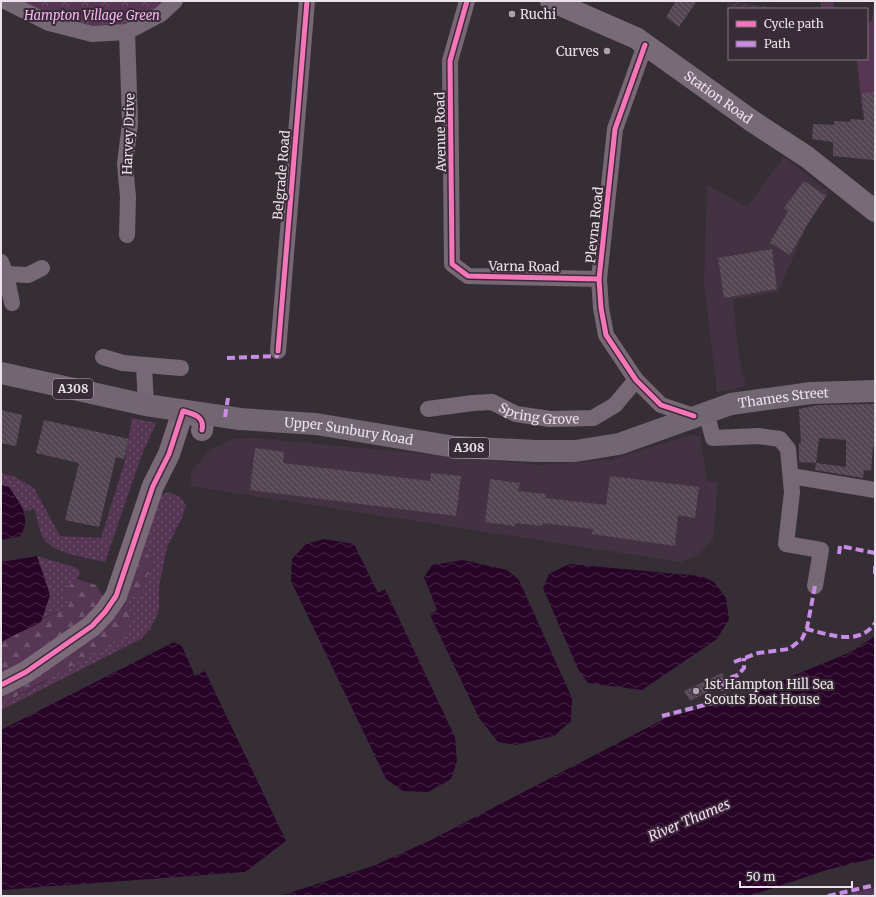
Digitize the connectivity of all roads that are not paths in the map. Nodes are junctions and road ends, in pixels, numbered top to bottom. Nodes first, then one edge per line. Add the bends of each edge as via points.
1 (5, 1) edge
2 (175, 1) edge
3 (307, 1) edge
4 (467, 1) edge
5 (551, 1) edge
6 (127, 32) junction
7 (646, 45) junction
8 (875, 211) edge
9 (127, 235) dead end
10 (452, 264) joint
11 (4, 268) edge
12 (42, 268) dead end
13 (599, 279) junction
14 (12, 303) dead end
15 (278, 351) dead end
16 (103, 358) dead end
17 (144, 366) junction
18 (181, 368) dead end
19 (1, 373) edge
20 (636, 380) junction
21 (875, 391) edge
22 (146, 405) junction
23 (428, 409) dead end
24 (183, 411) junction
25 (700, 414) junction
26 (230, 417) junction
27 (202, 430) junction
28 (170, 454) junction
29 (791, 476) junction
30 (875, 490) edge
31 (815, 586) dead end
32 (1, 685) edge

1 - 6 street via 49,24 92,34
2 - 6 street via 161,14
3 - 15 street, Belgrade Road
4 - 10 street, Avenue Road via 450,61
5 - 7 street, Station Road via 636,38
6 - 9 street, Harvey Drive via 130,123 124,164 128,197
7 - 8 street, Station Road via 807,157
7 - 13 street, Plevna Road via 615,129
10 - 13 street, Varna Road via 468,276
11 - 12 street via 28,275
11 - 14 street
13 - 20 street, Plevna Road via 600,308 606,335
16 - 17 street
17 - 18 street
17 - 22 street
19 - 22 highway, Upper Sunbury Road / A308
20 - 23 street, Spring Grove via 614,405 593,418 550,419 516,414 492,402
20 - 25 street, Plevna Road via 661,405
21 - 25 highway, Thames Street / A308 via 788,396 731,404
22 - 24 highway, Upper Sunbury Road / A308
24 - 26 highway, Upper Sunbury Road / A308
24 - 27 street via 200,418
24 - 28 street
25 - 26 highway, Upper Sunbury Road / A308 via 619,444 576,451 455,447 316,424
25 - 29 street via 713,438 758,436 780,439 788,450
26 - 27 street
27 - 28 street
28 - 32 street via 154,486 116,596 105,612 92,626 26,672
29 - 30 street
29 - 31 street via 792,492 786,544 820,550

